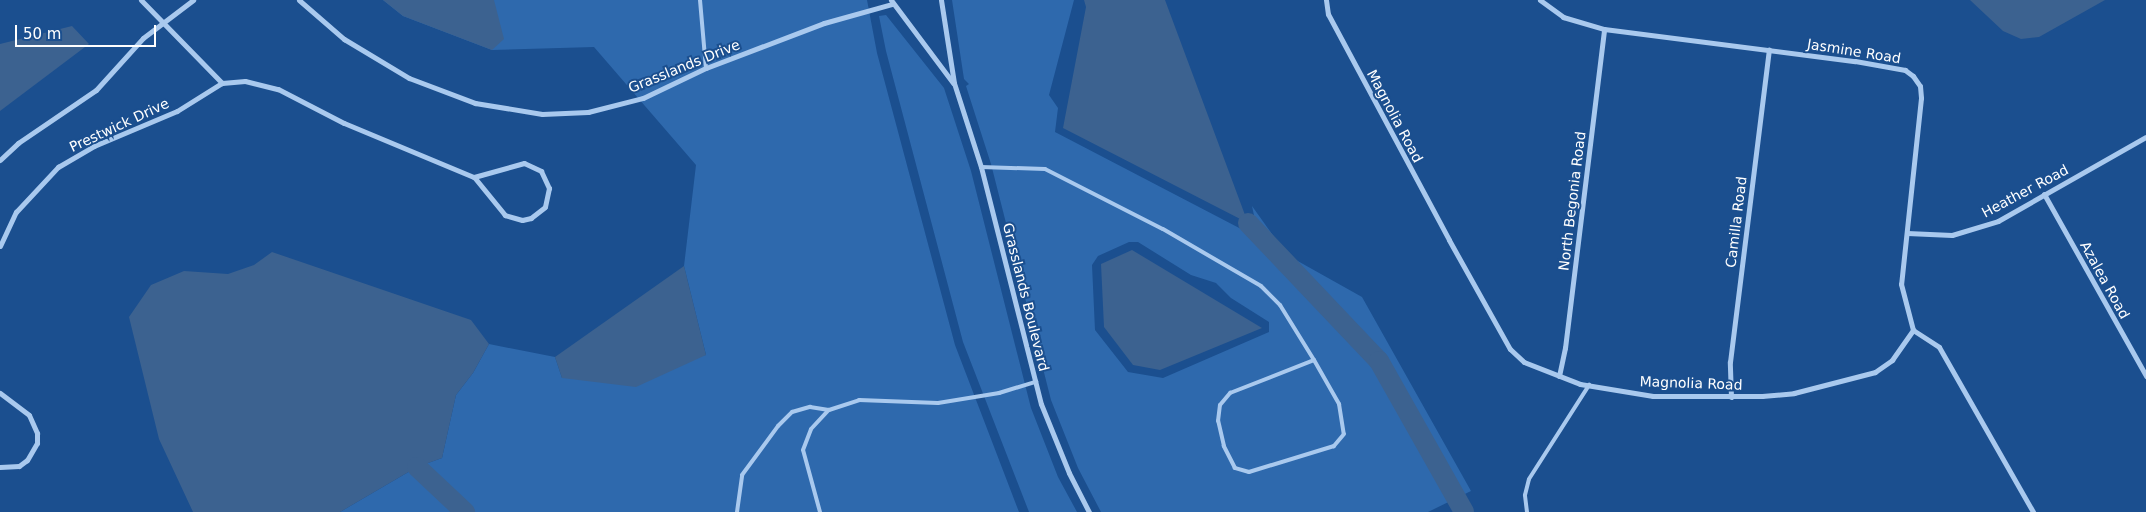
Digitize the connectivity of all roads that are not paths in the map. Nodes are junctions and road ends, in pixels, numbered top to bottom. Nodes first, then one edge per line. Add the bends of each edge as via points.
1 (141, 0) edge
2 (193, 0) edge
3 (299, 0) edge
4 (700, 0) edge
5 (941, 0) edge
6 (1326, 0) edge
7 (1540, 0) edge
8 (891, 2) edge
9 (162, 21) junction
10 (1604, 29) junction
11 (1769, 49) junction
12 (706, 68) junction
13 (222, 84) junction
14 (954, 84) junction
15 (2146, 137) edge
16 (0, 160) edge
17 (981, 167) junction
18 (474, 177) junction
19 (2044, 194) junction
20 (1907, 233) junction
21 (0, 246) edge
22 (1913, 330) junction
23 (1314, 360) junction
24 (1559, 376) junction
25 (2146, 376) edge
26 (1036, 382) junction
27 (1589, 385) junction
28 (0, 393) edge
29 (1731, 397) junction
30 (829, 410) junction
31 (0, 467) edge
32 (737, 512) edge
33 (820, 512) edge
34 (1090, 512) edge
35 (1527, 512) edge
36 (2033, 512) edge

1 - 9 street
2 - 9 street
3 - 12 street, Grasslands Drive via 344,39 409,78 475,103 506,110 542,114 588,112 643,98
4 - 12 lane
5 - 14 street, Grasslands Boulevard
6 - 24 street, Magnolia Road via 1328,14 1510,349 1524,362
7 - 10 street, Jasmine Road via 1563,17
8 - 12 street, Grasslands Drive via 824,23
8 - 14 street, Grasslands Boulevard
9 - 13 street
9 - 16 street via 96,90 18,143
10 - 11 street, Jasmine Road
10 - 24 street, North Begonia Road
11 - 20 street, Jasmine Road via 1905,70 1913,76 1920,86 1921,98
11 - 29 street, Camilla Road via 1730,362
13 - 18 street, Prestwick Drive via 245,81 278,89 344,123
13 - 21 street, Prestwick Drive via 177,111 94,146 58,168 16,212
14 - 17 street, Grasslands Boulevard
15 - 19 street, Heather Road
17 - 23 lane via 1046,169 1163,229 1261,286 1280,304
17 - 26 street, Grasslands Boulevard
18 - 18 street via 498,209 513,219 531,218 545,207 549,198 547,179 533,166 514,164
19 - 20 street, Heather Road via 1975,229 1932,236
19 - 25 street, Azalea Road
20 - 22 street, Jasmine Road via 1901,284
22 - 29 street, Magnolia Road via 1892,360 1874,372 1794,393
22 - 36 street via 1939,347
23 - 23 lane via 1339,404 1344,434 1334,446 1250,472 1235,468 1224,446 1218,420 1220,406 1230,393
24 - 27 street, Magnolia Road
26 - 30 lane via 999,393 938,403 859,400
26 - 34 street, Grasslands Boulevard via 1069,473
27 - 29 street, Magnolia Road via 1653,396
27 - 35 lane via 1529,479 1524,495
28 - 31 street via 29,416 37,433 37,443 27,460 19,466
30 - 32 lane via 810,407 792,412 778,426 742,475
30 - 33 lane via 811,429 802,450

